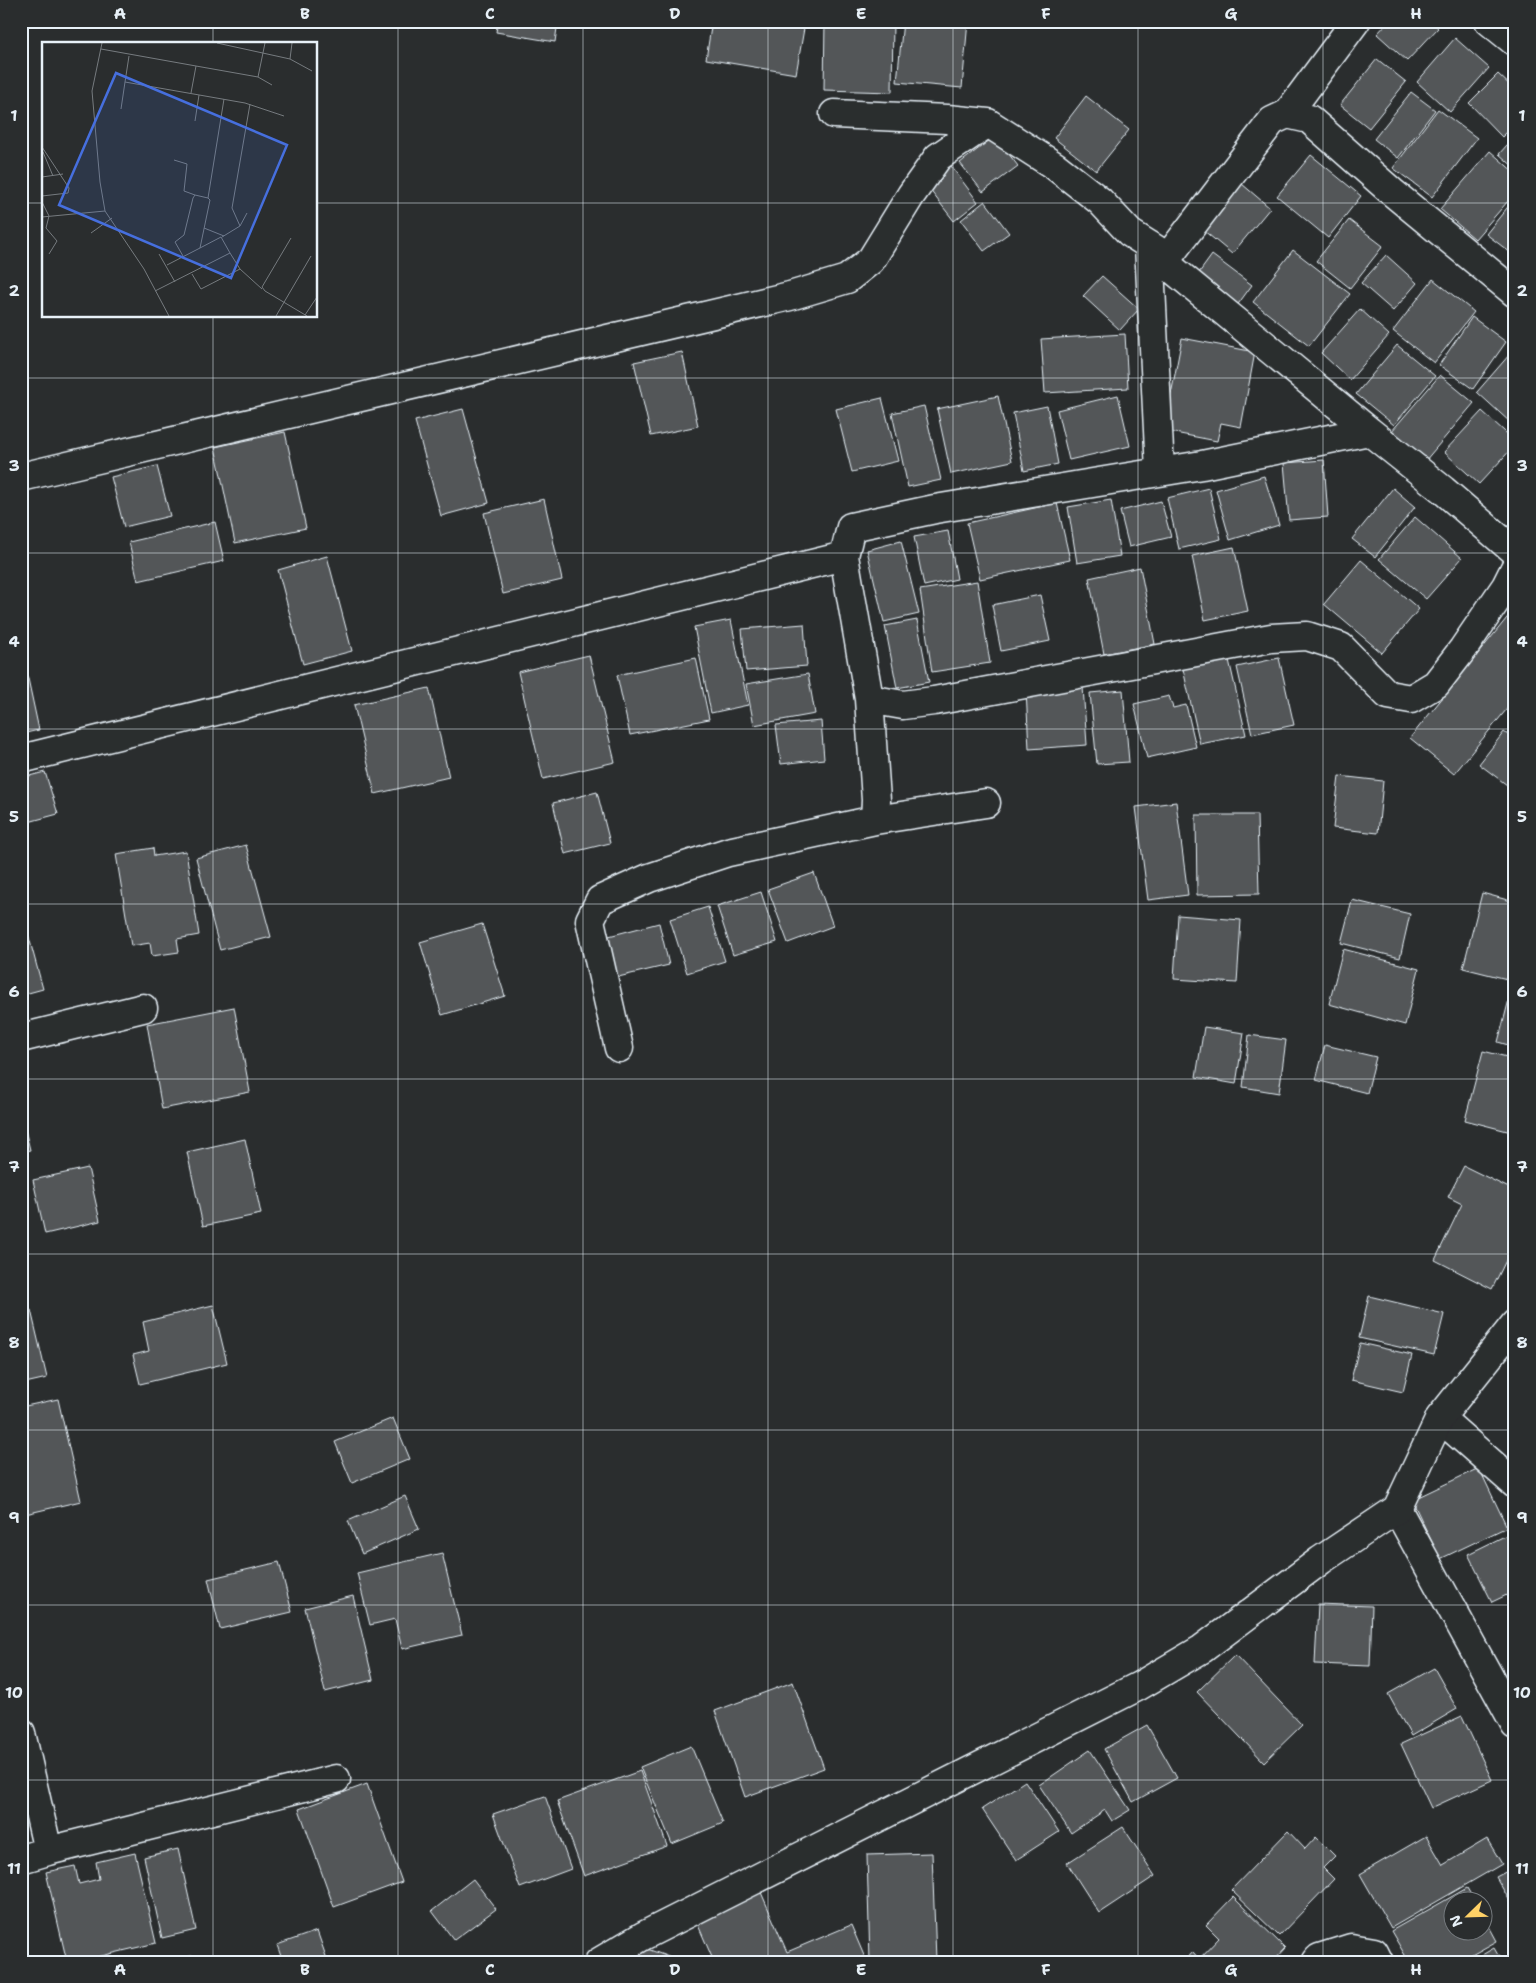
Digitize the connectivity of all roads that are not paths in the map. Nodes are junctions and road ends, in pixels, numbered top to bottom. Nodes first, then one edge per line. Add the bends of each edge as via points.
1 (1356, 21) edge
2 (1489, 21) edge
3 (1515, 42) edge
4 (834, 114) dead end
5 (1287, 114) junction
6 (988, 123) junction
7 (1159, 251) junction
8 (1515, 293) edge
9 (1369, 431) junction
10 (1160, 471) junction
11 (21, 477) edge
12 (1515, 552) edge
13 (844, 556) junction
14 (1515, 568) edge
15 (869, 699) junction
16 (21, 759) edge
17 (986, 803) dead end
18 (875, 820) junction
19 (143, 1008) dead end
20 (21, 1038) edge
21 (620, 1048) dead end
22 (1515, 1324) edge
23 (1440, 1418) junction
24 (1515, 1484) edge
25 (1397, 1509) junction
26 (1515, 1724) edge
27 (21, 1733) edge
28 (336, 1779) dead end
29 (48, 1852) junction
30 (21, 1859) edge
31 (599, 1962) edge
32 (1316, 1962) edge
33 (1380, 1962) edge

1 - 5 street
2 - 3 street
4 - 6 street
5 - 7 street via 1272,121
5 - 8 street via 1309,118 1392,192
6 - 7 street via 1055,166 1100,202 1130,233
6 - 11 street via 938,157 871,260 847,279 790,296
7 - 9 street via 1181,277
7 - 10 street
9 - 10 street
9 - 12 street
10 - 13 street via 935,509 851,527
13 - 15 street
13 - 16 street
14 - 15 street via 1463,650 1436,684 1411,698 1388,695 1340,647 1307,636 1271,638 903,706
15 - 18 street
17 - 18 street
18 - 21 street via 728,852 649,878 600,900 590,920
19 - 20 street
22 - 23 street
23 - 24 street
23 - 25 street
25 - 26 street
25 - 31 street via 1321,1560 1202,1649 1139,1686 643,1936
27 - 29 street
28 - 29 street
29 - 30 street
32 - 33 street via 1319,1958 1351,1948 1374,1952

